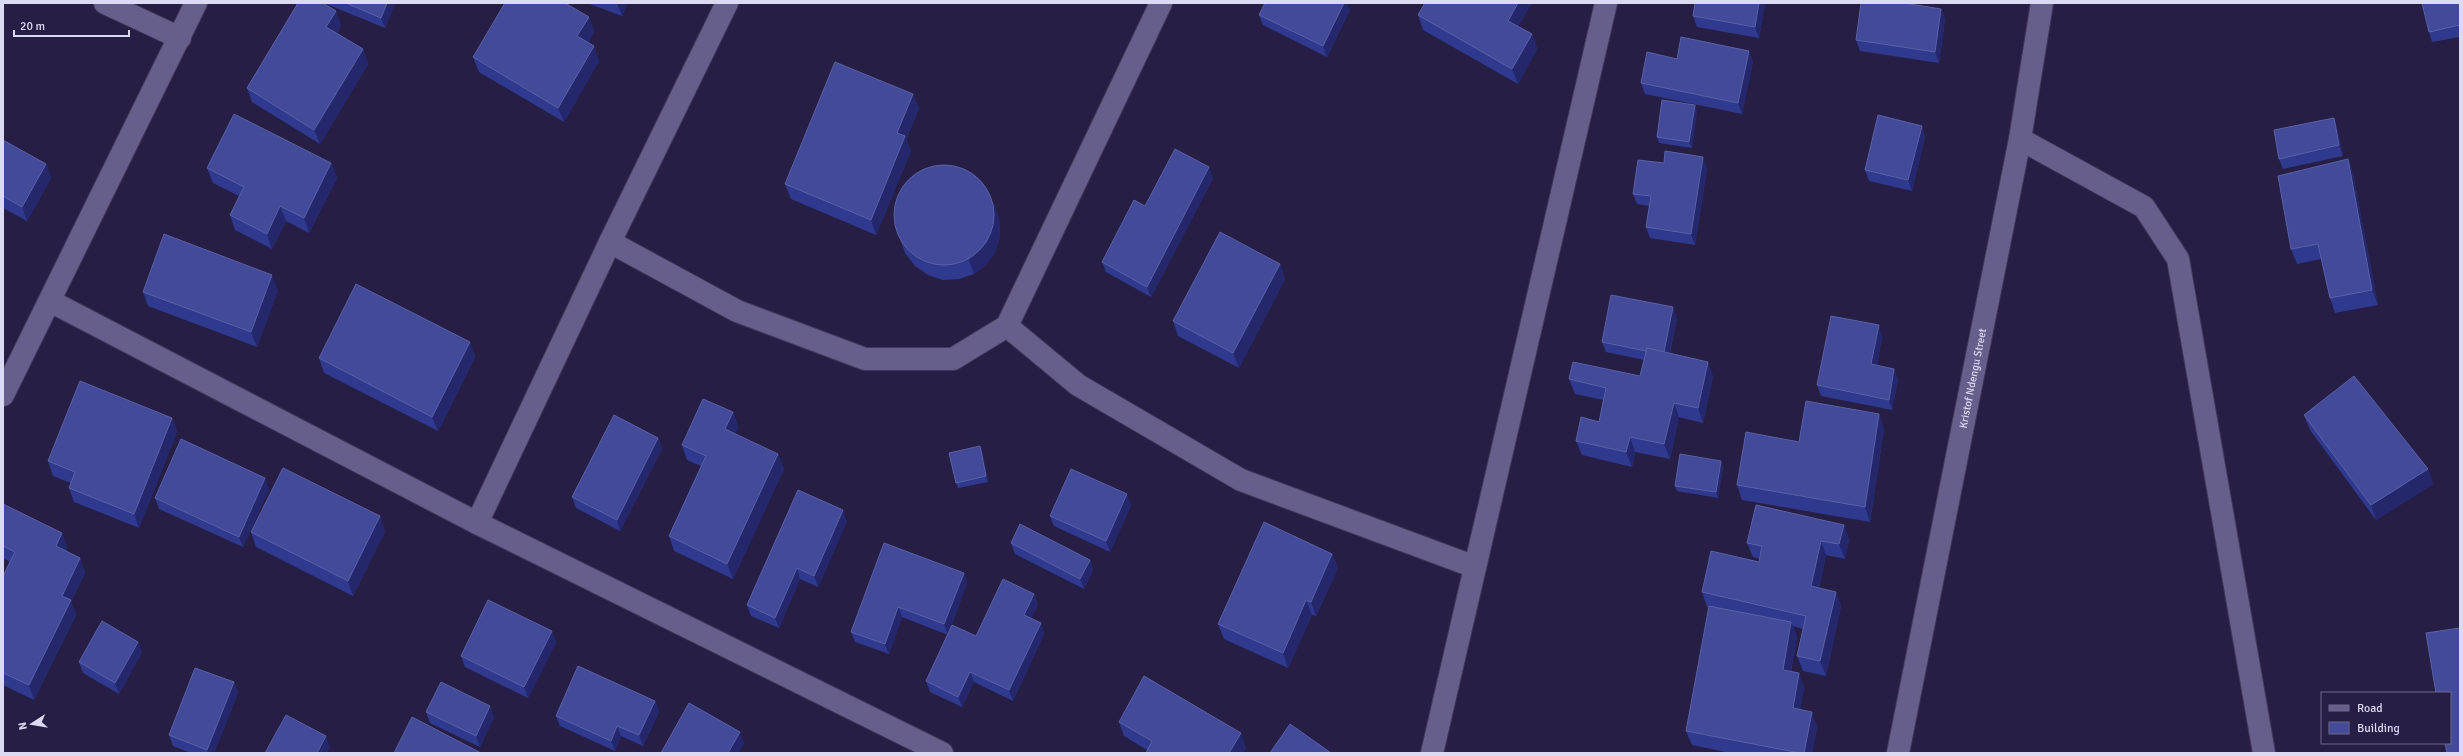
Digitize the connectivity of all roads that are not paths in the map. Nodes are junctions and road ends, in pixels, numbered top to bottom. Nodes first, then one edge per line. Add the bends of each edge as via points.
1 (105, 3) edge
2 (196, 3) edge
3 (727, 3) edge
4 (1161, 3) edge
5 (1606, 3) edge
6 (2042, 3) edge
7 (180, 38) junction
8 (2020, 138) junction
9 (610, 242) junction
10 (50, 301) junction
11 (1007, 326) junction
12 (3, 394) edge
13 (477, 523) junction
14 (1475, 567) junction
15 (942, 753) edge
16 (1432, 753) edge
17 (1898, 753) edge
18 (2264, 753) edge

1 - 7 street
2 - 7 street
3 - 9 street
4 - 11 street
5 - 14 street
6 - 8 street, Kristof Ndengu Street
7 - 10 street via 133,128
8 - 17 street, Kristof Ndengu Street
8 - 18 street via 2144,208 2178,259
9 - 11 street via 737,311 865,359 953,359
9 - 13 street
10 - 12 street
10 - 13 street
11 - 14 street via 1078,385 1241,480
13 - 15 street
14 - 16 street

